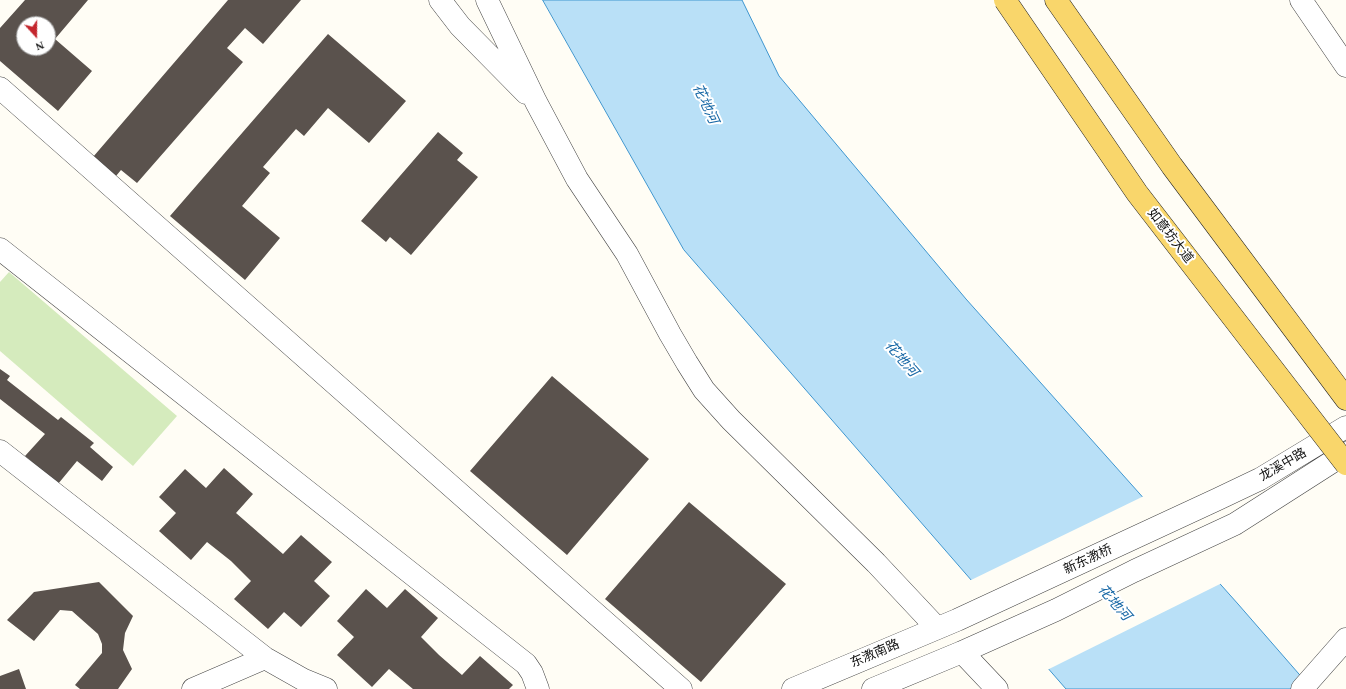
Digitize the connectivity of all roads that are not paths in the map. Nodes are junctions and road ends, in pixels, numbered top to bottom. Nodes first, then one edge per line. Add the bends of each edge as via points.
1 (440, 0) edge
2 (487, 0) edge
3 (1004, 0) edge
4 (1056, 0) edge
5 (1301, 0) edge
6 (1346, 66) edge
7 (0, 88) edge
8 (536, 102) junction
9 (1, 250) edge
10 (1346, 399) edge
11 (1346, 427) edge
12 (0, 451) edge
13 (1346, 453) edge
14 (1346, 464) edge
15 (1218, 499) joint
16 (947, 624) junction
17 (1346, 639) edge
18 (971, 647) junction
19 (265, 658) junction
20 (193, 689) edge
21 (326, 689) edge
22 (538, 689) edge
23 (681, 689) edge
24 (792, 689) edge
25 (873, 689) edge
26 (997, 689) edge
27 (1302, 689) edge

1 - 8 street via 460,26
2 - 8 street
3 - 14 main road, 如意坊大道, bridge via 1137,193
4 - 10 main road via 1172,166
5 - 6 street
7 - 23 street
8 - 16 street via 577,179 627,254 704,390 731,420 876,563
9 - 22 street via 526,664
11 - 15 street, 龙溪中路 via 1260,479
12 - 19 street
13 - 18 street, 龙溪中路 via 1235,524 1056,610
15 - 16 street, 新东漖桥
16 - 24 street, 东漖南路
17 - 27 street
18 - 25 street
18 - 26 street
19 - 20 street
19 - 21 street

